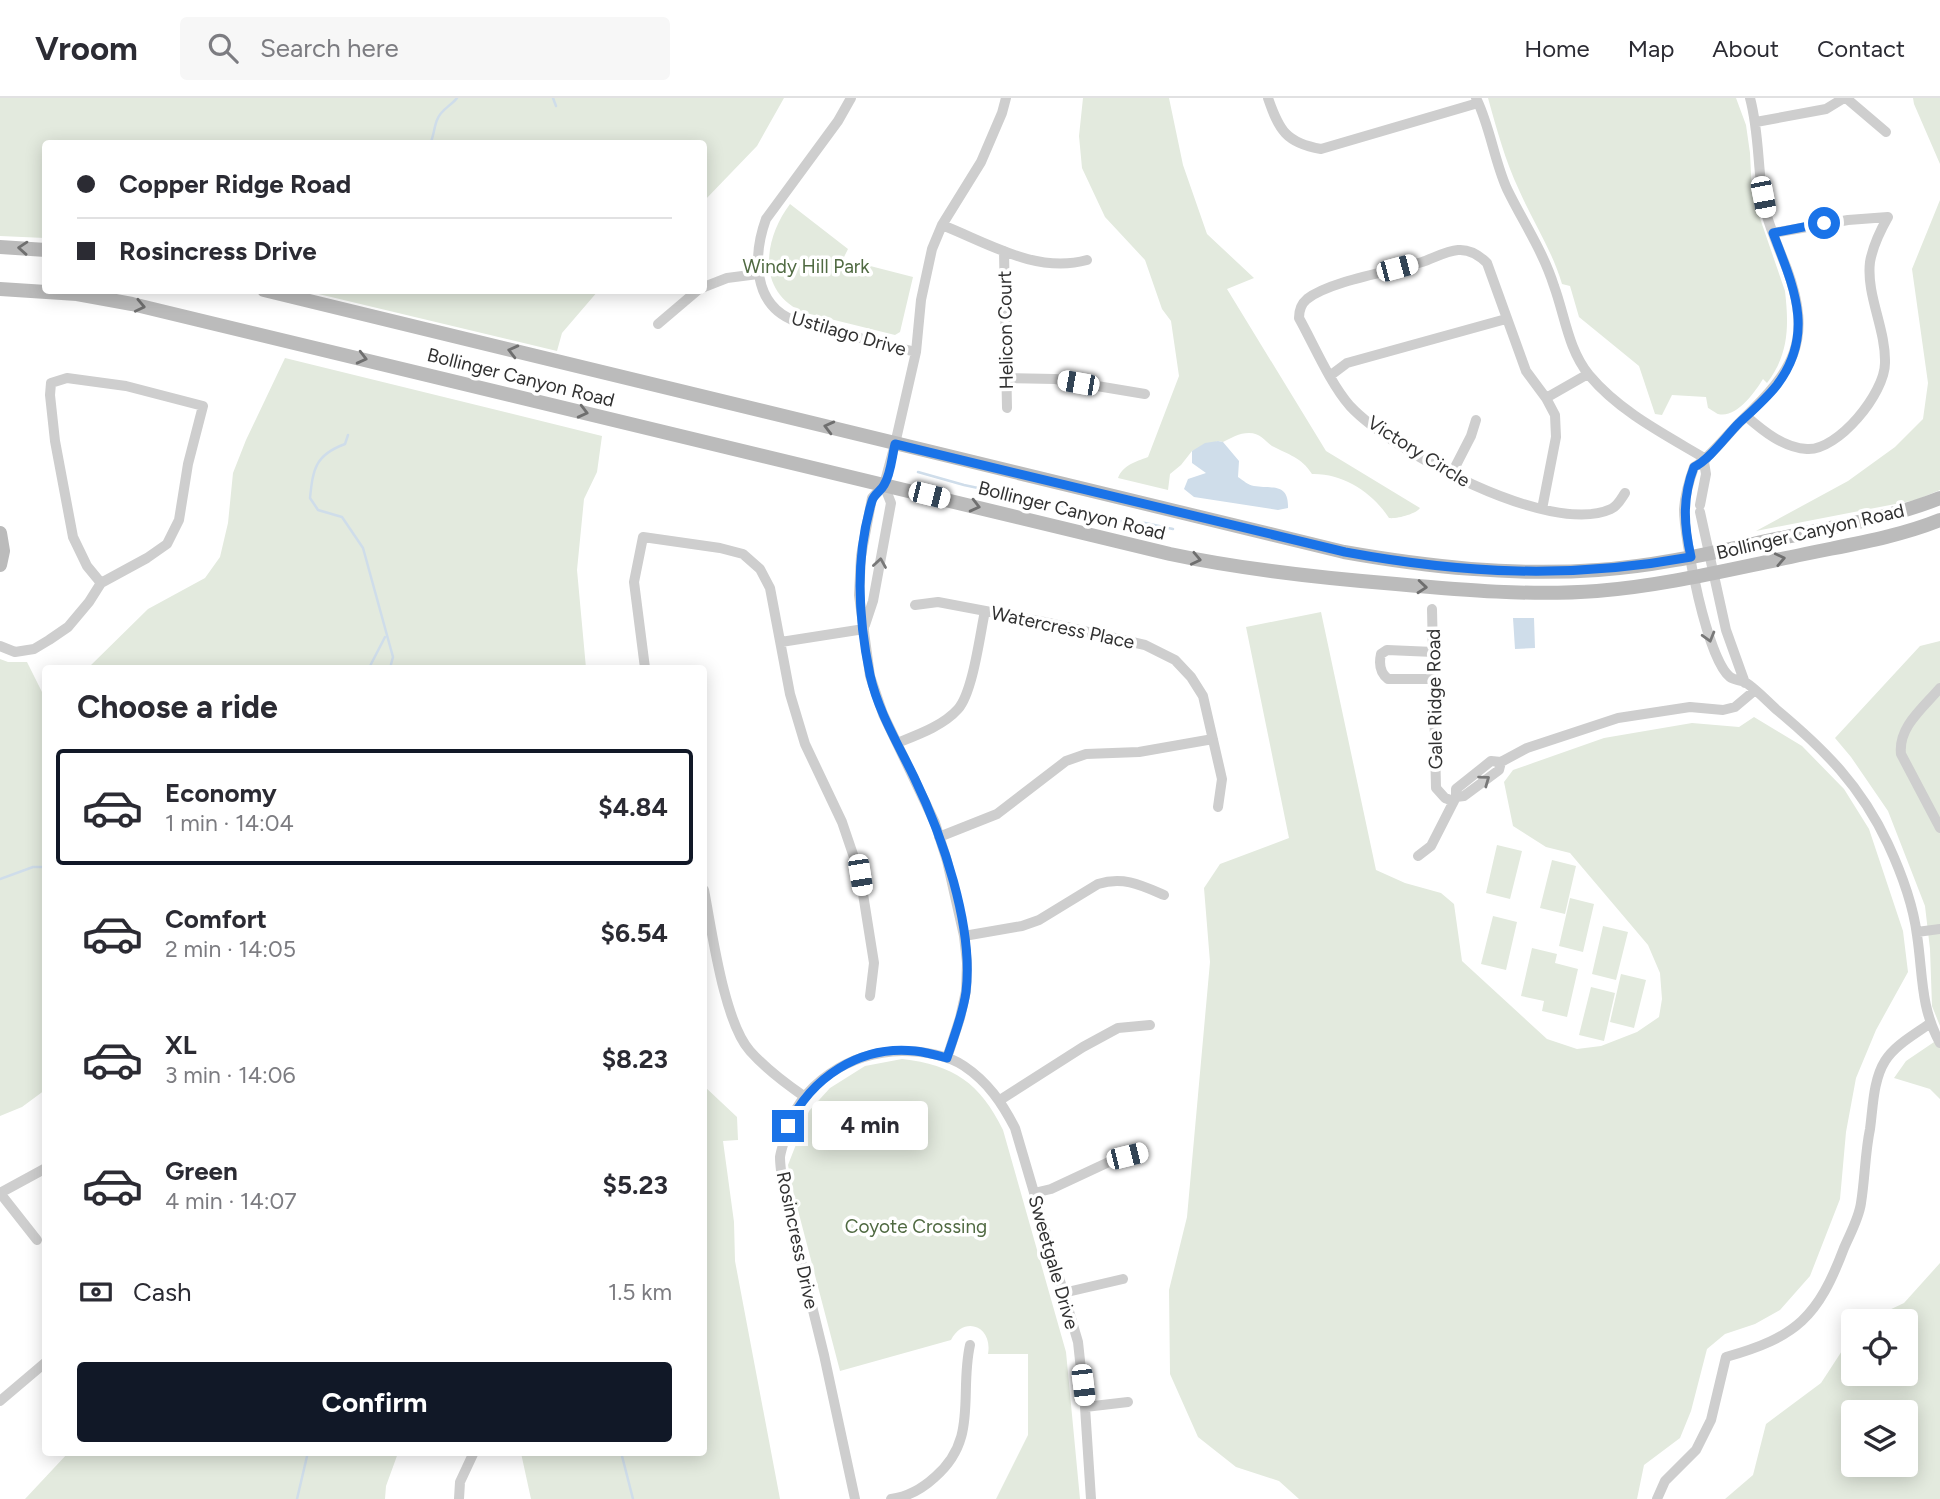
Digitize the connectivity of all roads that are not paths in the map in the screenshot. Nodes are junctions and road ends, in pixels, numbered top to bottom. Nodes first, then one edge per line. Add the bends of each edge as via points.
1 (851, 98) edge
2 (1006, 98) edge
3 (1268, 98) edge
4 (1750, 98) edge
5 (1845, 98) edge
6 (1477, 100) edge
7 (1756, 122) junction
8 (1886, 132) dead end
9 (942, 225) junction
10 (1773, 233) junction
11 (0, 247) edge
12 (42, 250) edge
13 (1004, 251) junction
14 (1087, 260) dead end
15 (758, 274) junction
16 (707, 286) edge
17 (0, 289) edge
18 (42, 292) edge
19 (77, 294) edge
20 (280, 294) edge
21 (693, 294) edge
22 (1506, 319) junction
23 (658, 324) dead end
24 (916, 352) junction
25 (1588, 374) junction
26 (1331, 375) junction
27 (1007, 378) junction
28 (1145, 394) dead end
29 (1546, 398) junction
30 (1007, 408) dead end
31 (1746, 416) junction
32 (1476, 420) dead end
33 (895, 444) junction
34 (1705, 461) junction
35 (1452, 473) junction
36 (884, 485) junction
37 (1625, 493) dead end
38 (1940, 498) edge
39 (1542, 509) junction
40 (1940, 520) edge
41 (0, 533) edge
42 (1708, 554) junction
43 (1691, 557) junction
44 (0, 565) edge
45 (1713, 573) junction
46 (1695, 576) junction
47 (101, 583) junction
48 (915, 605) dead end
49 (1432, 609) dead end
50 (985, 611) junction
51 (864, 629) junction
52 (781, 642) junction
53 (0, 646) edge
54 (1434, 652) junction
55 (645, 665) edge
56 (1434, 679) junction
57 (1745, 682) junction
58 (1940, 688) edge
59 (1754, 691) junction
60 (1213, 739) junction
61 (897, 743) junction
62 (1455, 799) junction
63 (1218, 807) dead end
64 (1940, 828) edge
65 (939, 837) junction
66 (1418, 856) dead end
67 (1164, 895) dead end
68 (707, 904) edge
69 (1940, 929) edge
70 (1917, 932) junction
71 (964, 936) junction
72 (870, 996) dead end
73 (1929, 1024) junction
74 (1150, 1025) dead end
75 (1940, 1043) edge
76 (947, 1058) junction
77 (805, 1097) junction
78 (1000, 1100) junction
79 (1143, 1152) dead end
80 (42, 1170) edge
81 (0, 1193) edge
82 (1034, 1193) junction
83 (37, 1240) dead end
84 (1123, 1279) dead end
85 (1063, 1293) junction
86 (970, 1345) dead end
87 (42, 1365) edge
88 (0, 1401) edge
89 (1128, 1402) dead end
90 (1085, 1406) junction
91 (472, 1456) edge
92 (458, 1499) edge
93 (855, 1499) edge
94 (891, 1499) edge
95 (1091, 1499) edge
96 (1657, 1499) edge

1 - 15 street, Ustilago Drive via 766,219 760,234
2 - 9 street via 981,162
3 - 6 street via 1286,135 1321,149
4 - 7 street
5 - 7 street via 1826,108
5 - 8 street
6 - 25 street via 1507,188 1540,249 1576,355
7 - 10 street via 1760,183
9 - 13 street
9 - 24 street via 921,300
10 - 31 street via 1795,294 1798,332 1787,369
10 - 31 street via 1888,216 1870,265 1885,363 1882,380 1864,410 1847,430 1819,447 1810,450 1782,441
12 -> 11 main road
13 - 14 street via 1045,263
13 - 27 street, Helicon Court
15 - 16 street
15 - 24 street, Ustilago Drive via 769,303 793,321
17 -> 18 main road, Bollinger Canyon Road
19 -> 36 main road, Bollinger Canyon Road
33 -> 20 main road, Bollinger Canyon Road
21 - 23 street
22 - 26 street via 1348,363
22 - 26 street, Victory Circle via 1487,263 1469,251 1446,252 1346,282 1305,301 1298,318
22 - 29 street, Victory Circle via 1526,371
24 - 33 street
25 - 29 street
25 - 34 street via 1622,408
26 - 35 street, Victory Circle via 1349,404 1376,430
27 - 28 street via 1055,379
27 - 30 street, Helicon Court
29 - 39 street, Victory Circle via 1555,415 1556,437
31 - 34 street
32 - 35 street
33 - 36 street
33 - 43 main road, Bollinger Canyon Road via 1387,560 1498,572 1546,572
34 - 42 street via 1701,509
34 - 43 street via 1694,467 1685,496
35 - 39 street, Victory Circle via 1482,490
36 -> 46 main road, Bollinger Canyon Road via 1170,554 1287,574 1545,594 1600,591
51 -> 36 street via 891,503
36 - 51 street via 872,498 861,556 859,595
37 - 39 street via 1610,510 1566,513
38 - 42 main road, Bollinger Canyon Road via 1877,518
45 -> 40 main road, Bollinger Canyon Road via 1883,537
41 - 44 main road
42 - 43 main road, Bollinger Canyon Road
42 - 45 street
43 - 46 street
45 - 46 main road, Bollinger Canyon Road
45 - 57 street
46 -> 57 street via 1712,648 1730,677
47 - 47 street via 167,544 179,520 203,405 126,386 67,378 51,383 55,441 73,537
47 - 53 street via 68,627 49,640 15,652
48 - 50 street, Watercress Place via 938,602
49 - 54 street, Gale Ridge Road
50 - 60 street, Watercress Place via 1145,645 1175,660 1203,695
50 - 61 street via 968,688 958,709 942,723
51 - 52 street
51 - 61 street via 870,676
52 - 55 street via 770,588 760,569 743,554 643,537 634,582
52 - 72 street via 805,744 842,822 860,875 874,963
54 - 56 street, Gale Ridge Road
54 - 56 street via 1387,650 1379,662 1388,679
56 - 62 street, Gale Ridge Road via 1436,788
57 - 59 street
58 - 64 street via 1905,728 1900,745
59 - 62 street via 1735,707 1690,707 1618,718 1527,748 1501,762 1499,770
59 - 70 street via 1846,773 1888,844
60 - 63 street, Watercress Place via 1222,779
60 - 65 street via 1139,752 1086,754 1066,761 997,814
61 - 65 street
62 - 66 street via 1431,846
65 - 71 street
67 - 71 street via 1134,882 1105,882 1039,920
68 - 77 street via 738,1030 749,1051
69 - 70 street
70 - 73 street
71 - 76 street via 966,991
73 - 75 street
73 - 96 street via 1893,1051 1879,1075 1861,1205 1819,1302 1783,1337 1726,1357 1710,1420 1696,1450 1665,1481
74 - 78 street via 1118,1028
76 - 77 street, Rosincress Drive via 883,1051 829,1073
76 - 78 street, Sweetgale Drive via 963,1065
77 - 93 street, Rosincress Drive via 788,1126 780,1156 782,1184
78 - 82 street, Sweetgale Drive via 1015,1128
79 - 82 street
80 - 81 street
81 - 83 street
82 - 85 street, Sweetgale Drive
84 - 85 street
85 - 90 street, Sweetgale Drive via 1078,1342
86 - 94 street via 959,1449 925,1486
87 - 88 street
89 - 90 street
90 - 95 street, Sweetgale Drive
91 - 92 street

